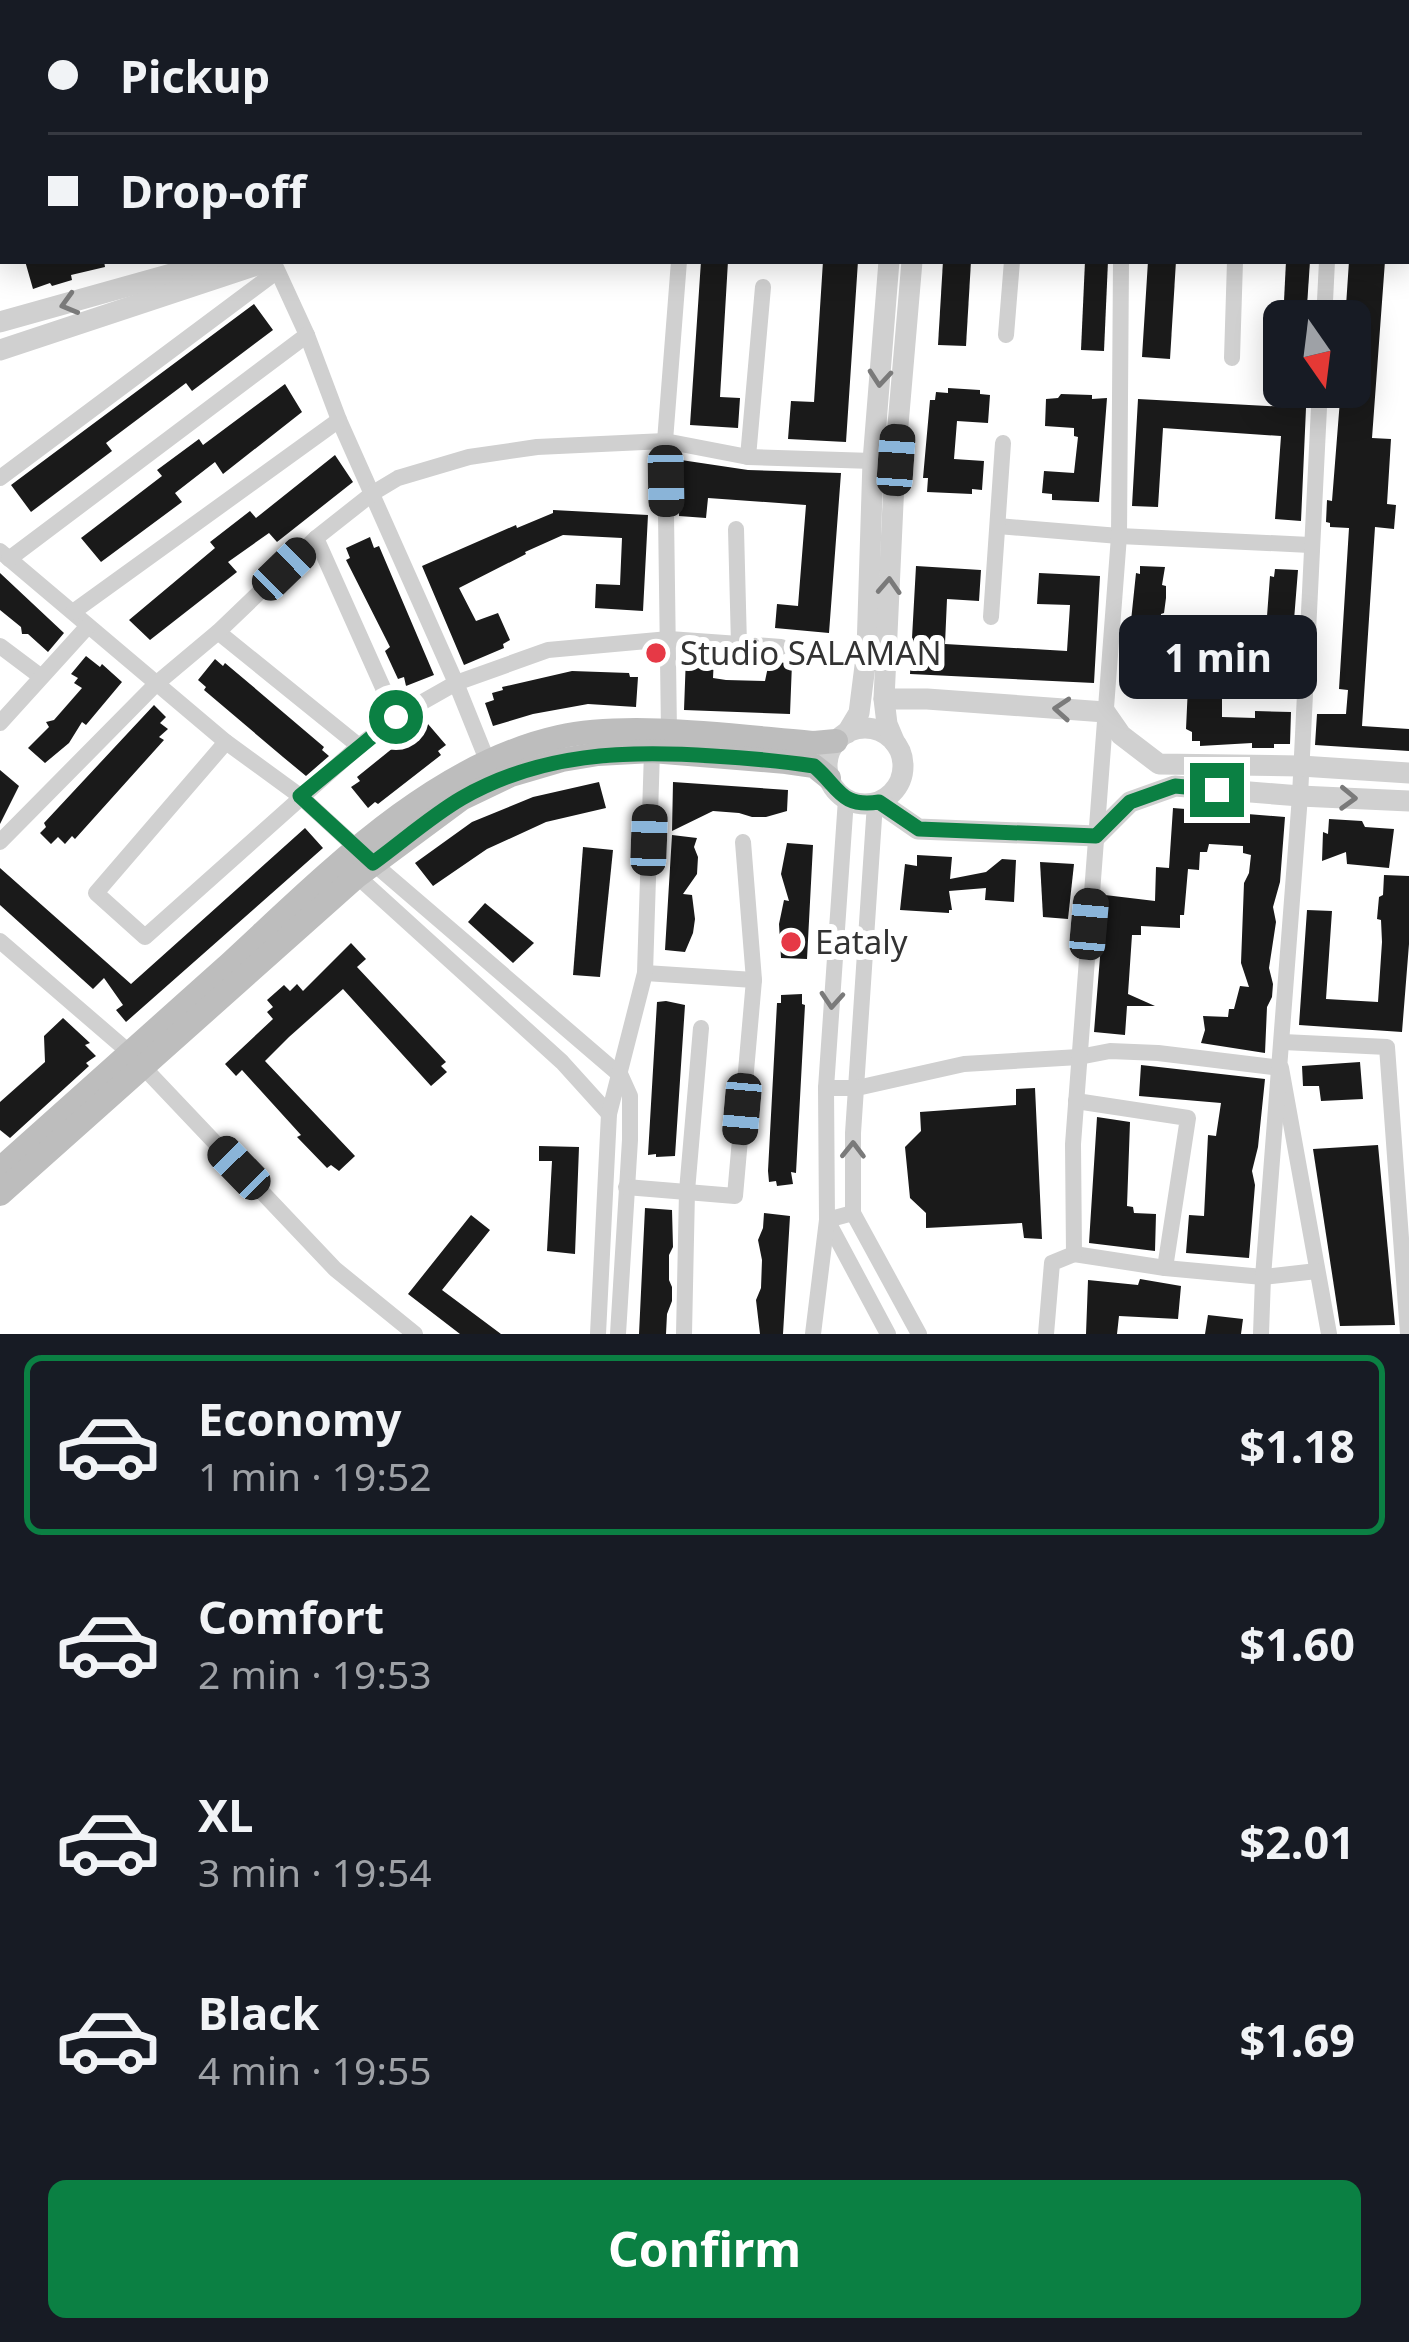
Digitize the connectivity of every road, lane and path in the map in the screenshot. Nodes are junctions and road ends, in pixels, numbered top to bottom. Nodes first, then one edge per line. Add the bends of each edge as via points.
1 (207, 264) edge
2 (273, 264) edge
3 (679, 264) edge
4 (889, 264) edge
5 (912, 264) edge
6 (1012, 264) edge
7 (1121, 264) edge
8 (1235, 264) edge
9 (1327, 264) edge
10 (763, 286) dead end
11 (1325, 300) edge
12 (0, 322) edge
13 (1006, 334) dead end
14 (307, 335) junction
15 (0, 350) edge
16 (1232, 358) dead end
17 (1319, 408) edge
18 (339, 420) junction
19 (665, 441) junction
20 (1003, 443) dead end
21 (748, 457) junction
22 (873, 460) junction
23 (0, 478) edge
24 (373, 493) junction
25 (998, 526) junction
26 (736, 530) dead end
27 (1119, 536) junction
28 (316, 538) junction
29 (1310, 545) junction
30 (4, 555) edge
31 (73, 612) junction
32 (991, 617) dead end
33 (88, 626) junction
34 (218, 632) junction
35 (669, 639) junction
36 (739, 645) junction
37 (0, 646) edge
38 (781, 647) dead end
39 (40, 676) junction
40 (456, 683) junction
41 (156, 684) junction
42 (884, 699) junction
43 (1105, 712) junction
44 (396, 717) junction
45 (0, 723) edge
46 (842, 737) junction
47 (226, 742) junction
48 (660, 742) junction
49 (896, 743) junction
50 (359, 746) junction
51 (488, 760) junction
52 (1301, 766) junction
53 (1409, 773) edge
54 (829, 778) junction
55 (300, 796) junction
56 (1300, 796) junction
57 (846, 800) junction
58 (1409, 801) edge
59 (877, 802) junction
60 (1096, 836) junction
61 (0, 842) edge
62 (743, 842) dead end
63 (362, 862) junction
64 (0, 941) edge
65 (645, 973) junction
66 (754, 980) junction
67 (701, 1028) dead end
68 (1283, 1042) junction
69 (1079, 1057) junction
70 (136, 1060) junction
71 (1281, 1068) junction
72 (621, 1076) junction
73 (826, 1088) junction
74 (857, 1088) junction
75 (1076, 1101) junction
76 (610, 1114) junction
77 (0, 1168) edge
78 (626, 1187) junction
79 (687, 1192) junction
80 (0, 1194) edge
81 (853, 1213) junction
82 (827, 1220) junction
83 (1074, 1254) junction
84 (1165, 1268) junction
85 (1317, 1270) junction
86 (1263, 1277) junction
87 (415, 1334) edge
88 (598, 1334) edge
89 (618, 1334) edge
90 (684, 1334) edge
91 (813, 1334) edge
92 (888, 1334) edge
93 (919, 1334) edge
94 (1046, 1334) edge
95 (1261, 1334) edge
96 (1329, 1334) edge
97 (1408, 1334) edge

1 -> 12 street
2 - 14 street
2 - 15 street
2 - 23 street
3 - 19 street
4 -> 22 street
42 -> 5 street
6 - 13 street
7 - 27 street
8 - 16 street
9 - 11 street
10 - 21 street
14 - 18 street
14 - 30 street
17 - 29 street
18 - 24 street
18 - 31 street
19 - 21 street
19 - 24 street via 469,457
19 - 35 street
20 - 25 street
21 - 22 street
22 - 46 street via 867,650 859,713
24 - 28 street
24 - 40 street
25 - 27 street
25 - 32 street
26 - 36 street
27 - 29 street
27 - 43 street
28 - 34 street
28 - 44 street
29 - 52 street
30 - 31 street
31 - 33 street
33 - 39 street
33 - 41 street
34 - 41 street
34 - 50 street
35 - 36 street
35 - 40 street via 548,650
35 - 48 street
36 - 38 street
37 - 39 street
39 - 45 street
40 - 44 street
40 - 51 street
41 - 47 street
41 - 61 street
43 -> 42 street
42 - 49 street
43 - 52 street via 1120,735 1160,764
43 - 60 street
44 - 50 street
46 - 48 main road
46 - 49 street via 873,729
46 - 54 street via 830,752
47 - 55 street
47 - 55 street via 96,893 145,937
48 - 51 main road via 600,732
48 - 54 main road via 814,766
48 - 63 main road via 512,775
48 - 65 street
49 - 59 street via 902,778
50 - 55 street
51 - 63 main road via 455,778
52 - 53 street
52 - 56 street
54 - 57 street
55 - 63 street
56 -> 58 street
56 - 60 street via 1175,786 1130,802
56 - 68 street
57 - 59 street
57 -> 73 street
59 - 60 street via 919,829
59 - 74 street
60 - 69 street
62 - 66 street
63 - 70 main road
63 - 72 street
63 - 76 street
64 - 70 street
65 - 66 street
65 - 72 street
66 - 79 street via 735,1196
67 - 79 street
68 - 71 street
68 - 97 street via 1387,1047
69 - 71 street via 1158,1053
69 - 74 street via 964,1064
69 - 75 street
70 - 77 main road
70 - 80 main road
70 - 87 street via 335,1269
71 - 85 street
71 - 86 street
72 - 76 street
72 - 78 street via 630,1096
73 - 74 street
73 - 82 street
81 -> 74 street
75 - 83 street
75 - 84 street via 1188,1118
76 - 88 street
78 - 79 street
78 - 89 street
79 - 90 street
81 - 82 street
81 - 93 street
82 - 91 street
82 - 92 street
83 - 84 street
83 - 94 street via 1052,1262
84 - 86 street
85 - 86 street
85 - 96 street
86 - 95 street

